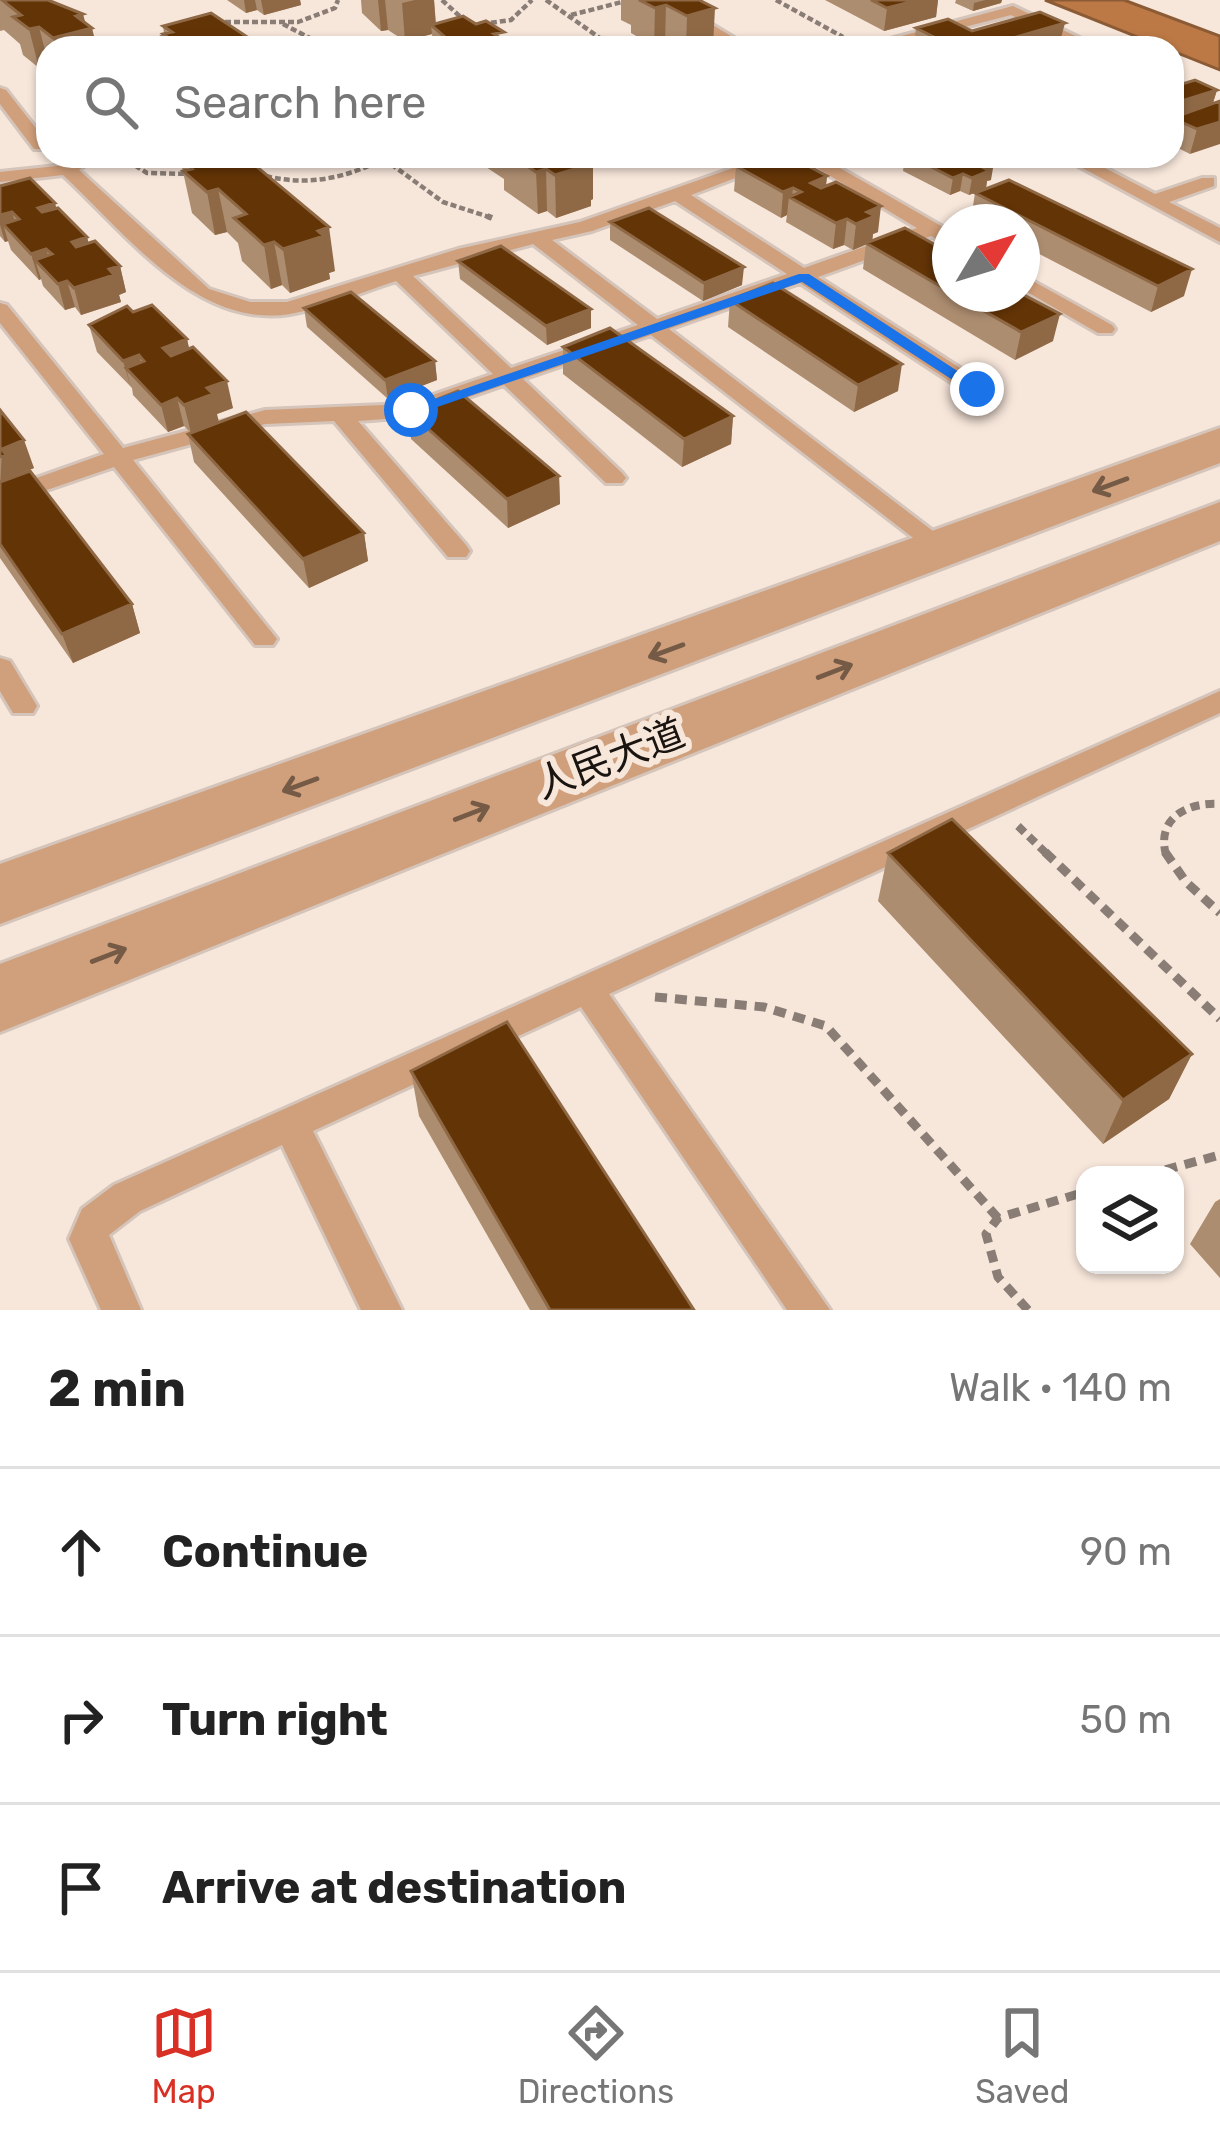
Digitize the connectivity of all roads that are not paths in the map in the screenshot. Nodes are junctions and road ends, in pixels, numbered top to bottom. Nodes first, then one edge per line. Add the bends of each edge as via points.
1 (660, 0) edge
2 (722, 36) edge
3 (932, 36) edge
4 (1069, 36) edge
5 (0, 93) edge
6 (36, 136) edge
7 (14, 164) edge
8 (71, 168) edge
9 (751, 168) edge
10 (827, 168) edge
11 (1092, 168) edge
12 (68, 170) junction
13 (0, 176) edge
14 (1208, 182) dead end
15 (678, 195) junction
16 (1154, 201) junction
17 (932, 229) edge
18 (1220, 236) edge
19 (536, 237) junction
20 (932, 237) edge
21 (400, 274) junction
22 (804, 277) junction
23 (1040, 290) edge
24 (0, 310) edge
25 (651, 326) junction
26 (1106, 328) dead end
27 (507, 376) junction
28 (977, 389) dead end
29 (343, 418) junction
30 (1220, 445) edge
31 (119, 458) junction
32 (614, 478) dead end
33 (0, 499) edge
34 (1220, 520) edge
35 (944, 548) junction
36 (457, 551) dead end
37 (264, 639) dead end
38 (0, 668) edge
39 (1220, 701) edge
40 (23, 706) dead end
41 (0, 894) edge
42 (588, 991) junction
43 (0, 998) edge
44 (290, 1125) junction
45 (121, 1310) edge
46 (382, 1310) edge
47 (810, 1310) edge

1 - 2 lane
3 - 4 lane via 1012,10
5 - 6 lane
7 - 12 lane
7 - 13 lane
8 - 12 lane
9 - 15 lane
10 - 17 lane
11 - 16 lane
12 - 21 lane via 214,300 287,308
14 - 16 lane
15 - 19 lane
15 - 22 lane
16 - 18 lane
19 - 21 lane
19 - 25 lane
20 - 22 lane
21 - 27 lane
22 - 25 lane
22 - 28 lane
23 - 26 lane
24 - 31 lane
25 - 27 lane
25 - 35 lane
27 - 29 lane via 411,410
27 - 32 lane
29 - 31 lane via 259,418
29 - 36 lane
30 -> 35 street, 人民大道
31 - 33 lane
31 - 37 lane
43 -> 34 street, 人民大道
35 -> 41 street, 人民大道
38 - 40 lane
39 - 42 lane
42 - 44 lane
42 - 47 lane
44 - 45 lane via 127,1198 94,1222 88,1239
44 - 46 lane

